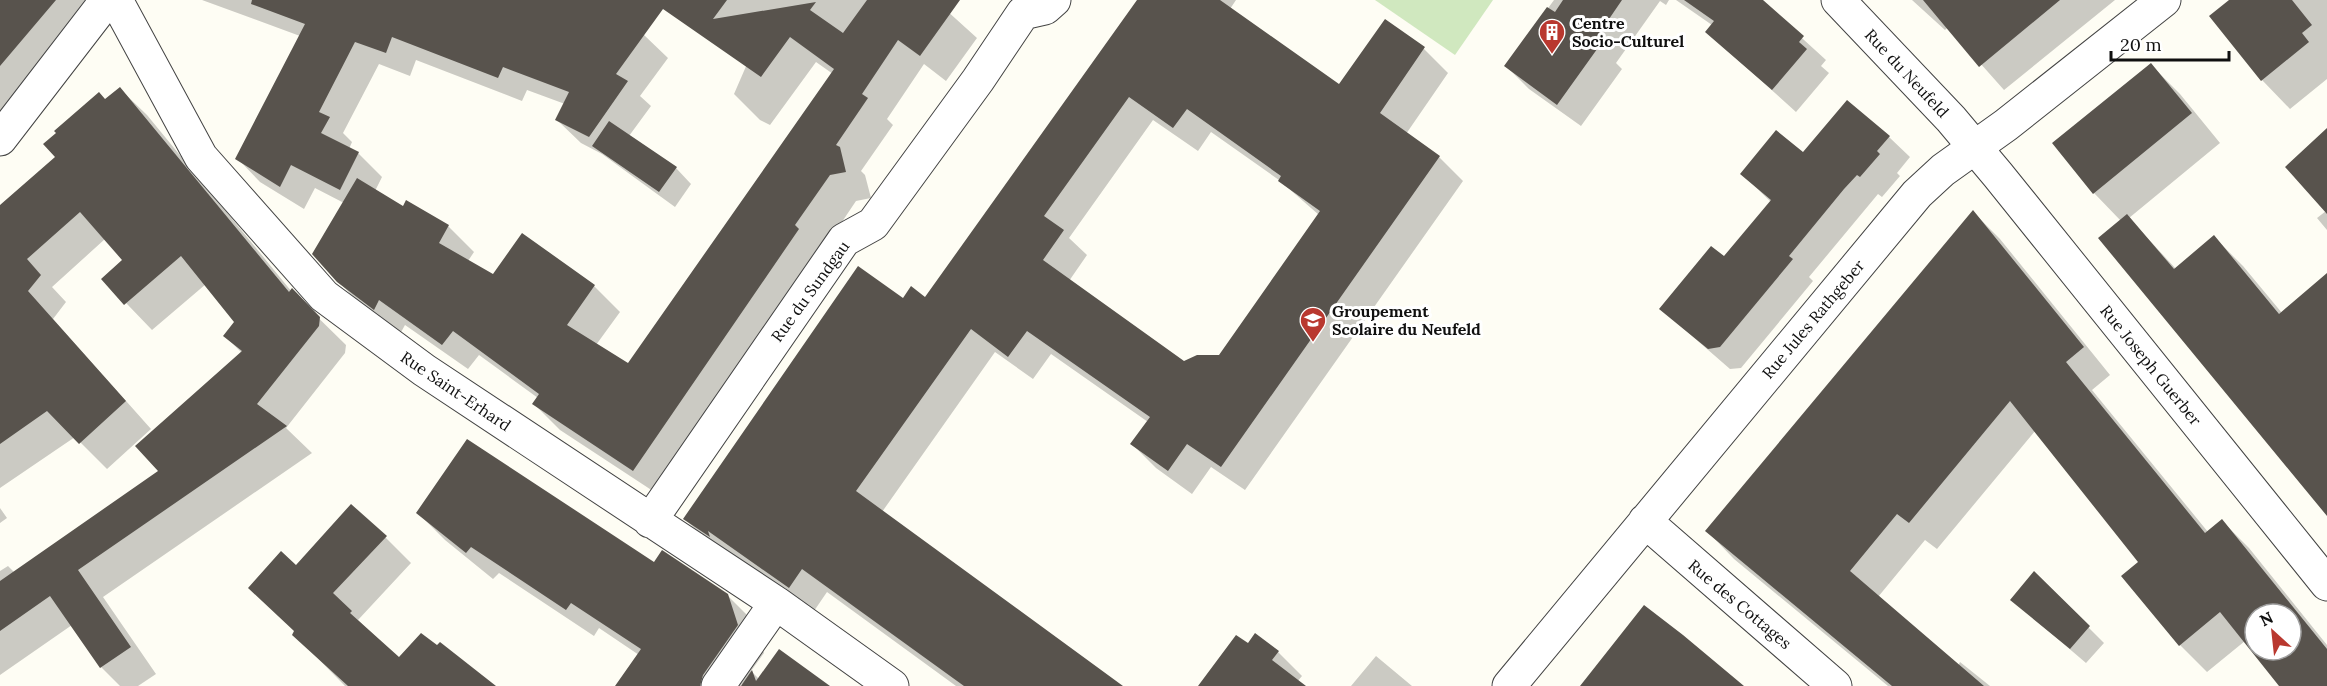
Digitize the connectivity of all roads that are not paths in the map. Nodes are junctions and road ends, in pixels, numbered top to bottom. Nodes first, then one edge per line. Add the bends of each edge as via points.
1 (107, 0) edge
2 (116, 0) edge
3 (1054, 0) edge
4 (1838, 0) edge
5 (2164, 0) edge
6 (1014, 6) edge
7 (0, 139) edge
8 (1974, 148) junction
9 (650, 520) junction
10 (1645, 521) junction
11 (2327, 584) edge
12 (776, 603) junction
13 (718, 686) edge
14 (891, 686) edge
15 (1509, 686) edge
16 (1835, 686) edge

1 - 7 street
2 - 9 street, Rue Saint-Erhard via 201,157 324,296 424,370
3 - 6 street, Rue du Sundgau via 1045,8
4 - 8 street, Rue du Neufeld
5 - 8 street, Rue Jules Rathgeber
6 - 9 street, Rue du Sundgau via 978,80 873,224 844,240
8 - 10 street, Rue Jules Rathgeber via 1917,194
8 - 11 street, Rue Joseph Guerber
9 - 12 street, Rue Saint-Erhard
10 - 15 street, Rue Jules Rathgeber
10 - 16 street, Rue des Cottages
12 - 13 street
12 - 14 street, Rue Saint-Erhard

